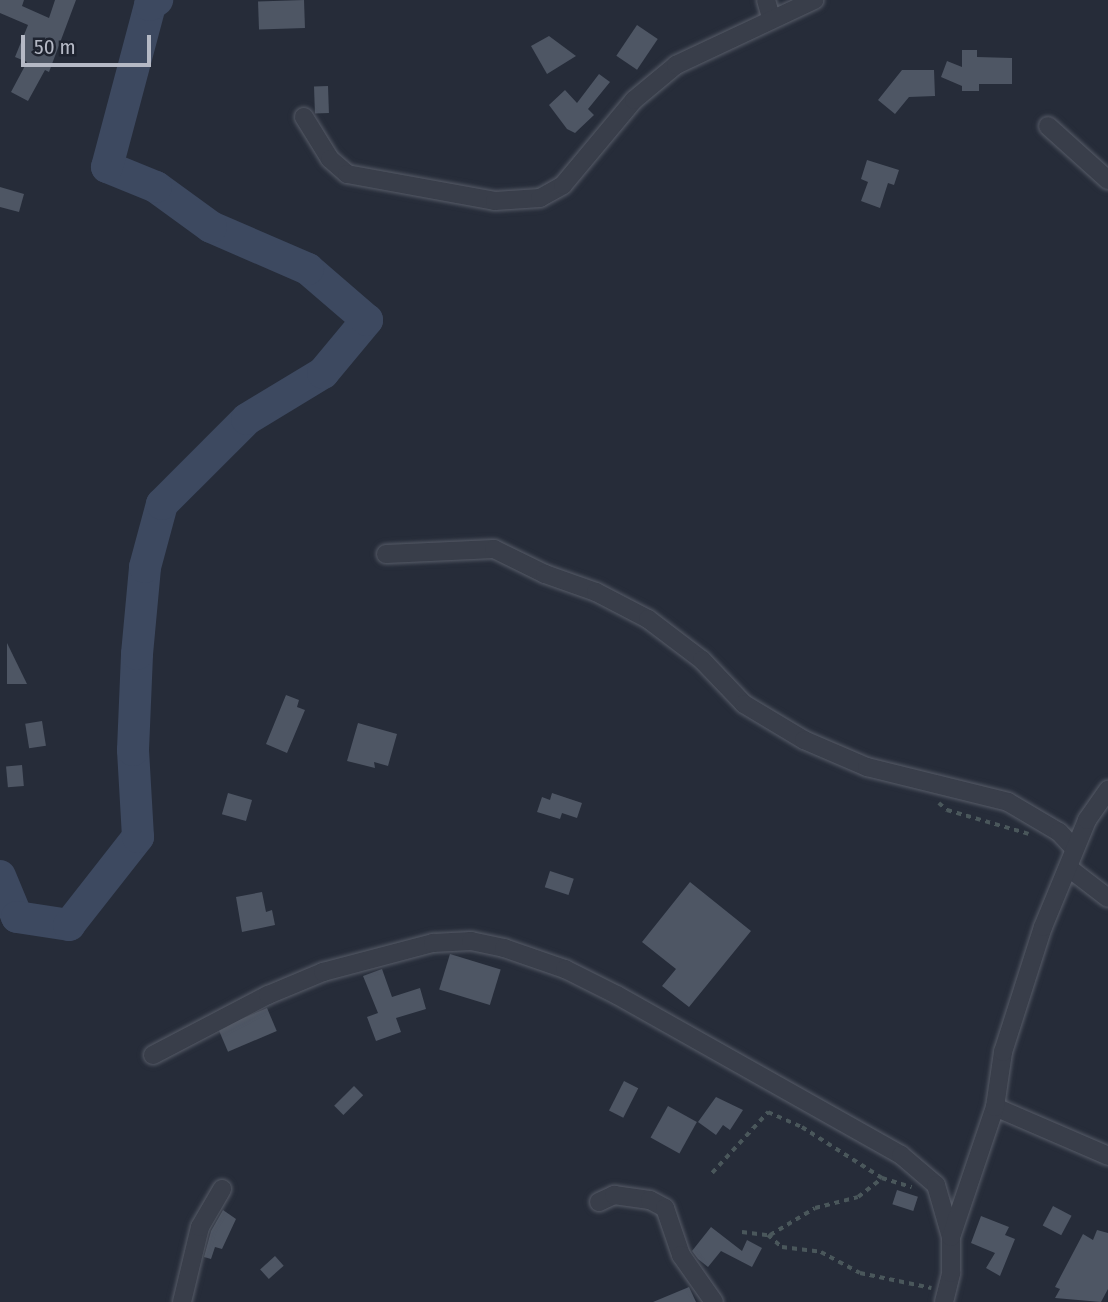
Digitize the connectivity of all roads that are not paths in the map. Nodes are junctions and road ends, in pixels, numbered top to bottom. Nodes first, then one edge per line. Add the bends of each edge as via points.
1 (814, 0) edge
2 (769, 9) edge
3 (304, 117) dead end
4 (1048, 125) dead end
5 (1108, 180) edge
6 (386, 554) dead end
7 (1108, 790) edge
8 (1074, 848) junction
9 (1069, 868) junction
10 (1108, 898) edge
11 (153, 1055) dead end
12 (995, 1107) junction
13 (1108, 1156) edge
14 (222, 1189) dead end
15 (599, 1202) dead end
16 (951, 1237) junction
17 (945, 1298) edge
18 (182, 1302) edge
19 (714, 1302) edge

1 - 2 street
2 - 3 street via 676,65 634,100 563,185 540,198 495,201 346,174 330,159
4 - 5 street
6 - 8 street via 494,549 545,575 596,592 648,619 702,660 744,704 804,740 867,767 1008,802 1059,832
7 - 8 street
8 - 9 street
9 - 10 street
9 - 12 street via 1043,927 1003,1052
11 - 16 street via 323,972 433,943 471,941 565,969 901,1155 936,1185
12 - 13 street
12 - 16 street
14 - 18 street via 200,1227
15 - 19 street via 614,1195 650,1200 665,1208 681,1255
16 - 17 street

